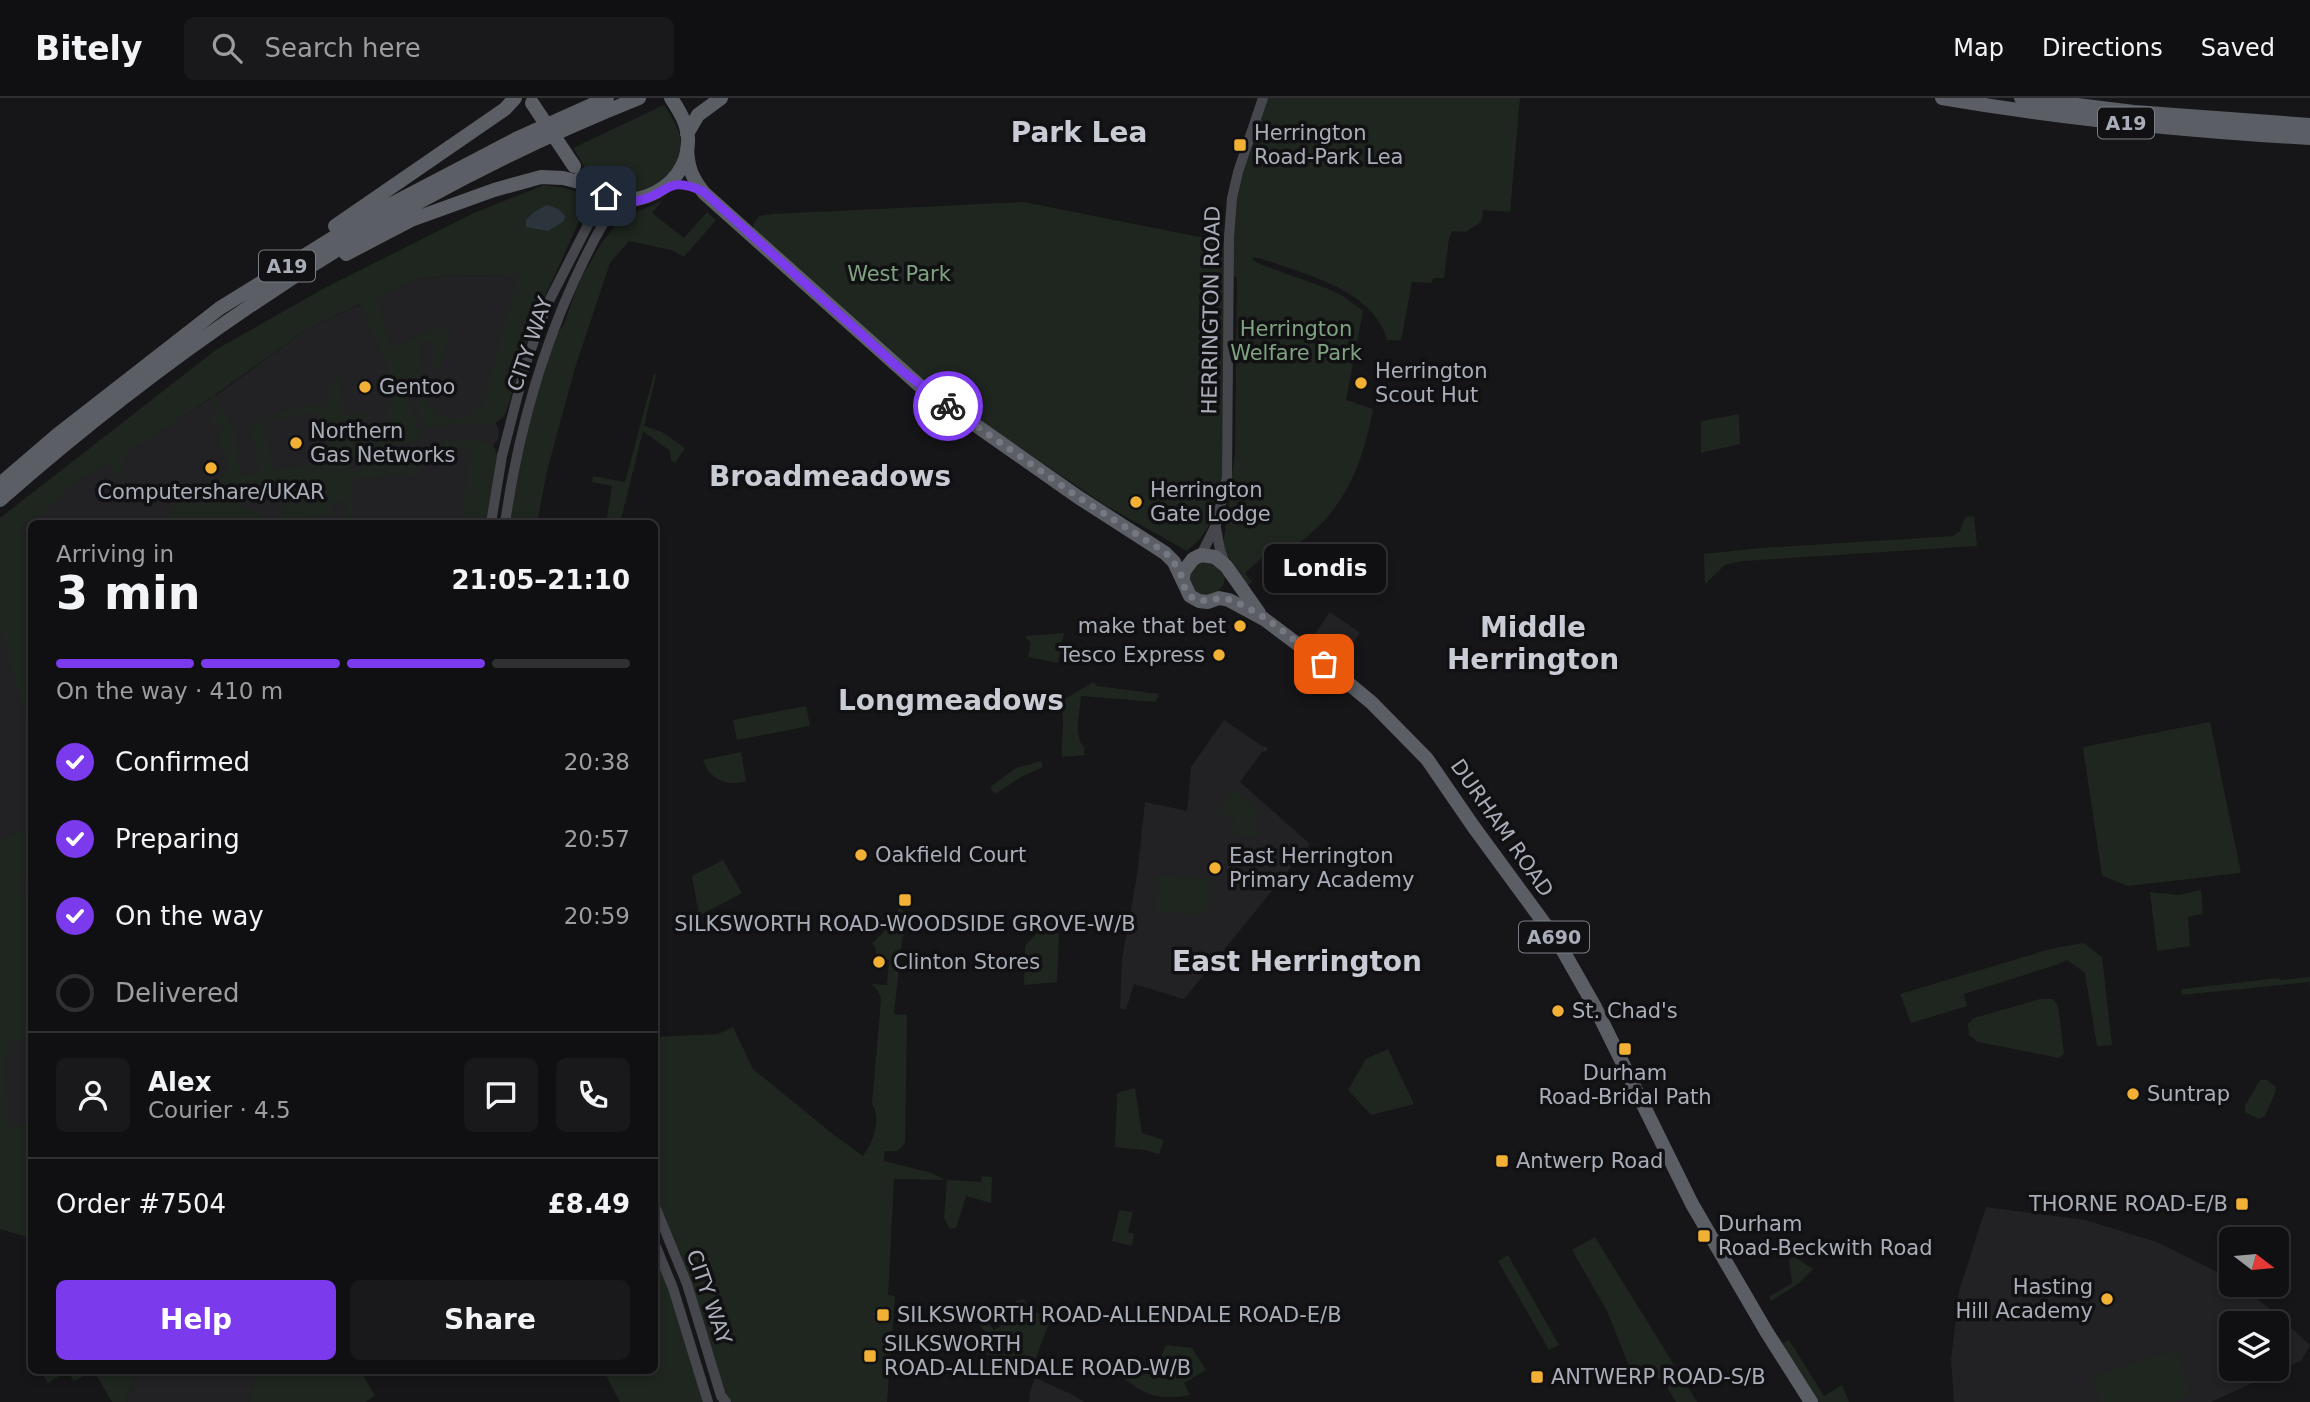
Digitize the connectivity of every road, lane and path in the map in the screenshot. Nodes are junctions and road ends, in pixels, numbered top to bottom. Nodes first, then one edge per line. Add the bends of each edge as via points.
1 (515, 98) edge
2 (607, 98) edge
3 (639, 98) edge
4 (721, 98) edge
5 (1263, 98) edge
6 (1942, 98) edge
7 (2021, 98) edge
8 (531, 101) edge
9 (675, 104) edge
10 (2310, 125) edge
11 (2310, 138) edge
12 (687, 142) junction
13 (591, 187) junction
14 (666, 187) junction
15 (704, 192) junction
16 (634, 201) junction
17 (224, 314) junction
18 (0, 484) edge
19 (0, 500) edge
20 (491, 520) edge
21 (506, 520) edge
22 (1216, 525) junction
23 (1166, 553) junction
24 (1197, 557) junction
25 (1227, 569) junction
26 (1182, 578) junction
27 (1213, 600) junction
28 (1264, 619) junction
29 (658, 1214) edge
30 (658, 1252) edge
31 (708, 1402) edge
32 (726, 1402) edge
33 (1811, 1402) edge

1 - 17 highway
2 - 17 highway, A19 via 516,139 365,218
3 - 17 highway, A19 via 518,151
4 - 12 highway via 698,115
5 - 22 main road, HERRINGTON ROAD via 1232,198 1227,477
6 - 11 highway, A19 via 2133,124
7 - 10 highway, A19 via 2147,114
8 - 13 highway, bridge
9 - 12 highway, A690
12 - 14 highway via 680,168
12 - 15 highway, A690 via 690,170
13 - 16 highway via 606,196
13 - 17 highway via 541,177 494,190 411,220
13 - 20 main road, CITY WAY via 596,211 547,305 526,363
14 - 15 highway via 684,184
14 - 16 highway
15 - 23 highway, DURHAM ROAD / A690 via 920,386
16 - 21 main road, CITY WAY via 615,208 604,222 560,311 525,422
17 - 18 highway, A19 via 57,435
17 - 19 highway, A19
22 - 24 main road, HERRINGTON ROAD
22 - 25 main road, HERRINGTON ROAD
23 - 24 highway, DURHAM ROAD / A690
23 - 26 highway, DURHAM ROAD / A690
24 - 25 highway, DURHAM ROAD / A690 via 1215,557
24 - 26 highway
25 - 27 highway via 1229,584
25 - 28 highway, DURHAM ROAD / A690
26 - 27 highway, DURHAM ROAD / A690 via 1190,596
27 - 28 highway, DURHAM ROAD / A690 via 1229,600
28 - 33 highway, DURHAM ROAD / A690 via 1336,673 1419,749 1559,942 1692,1204
29 - 32 main road, CITY WAY
30 - 31 main road, CITY WAY

